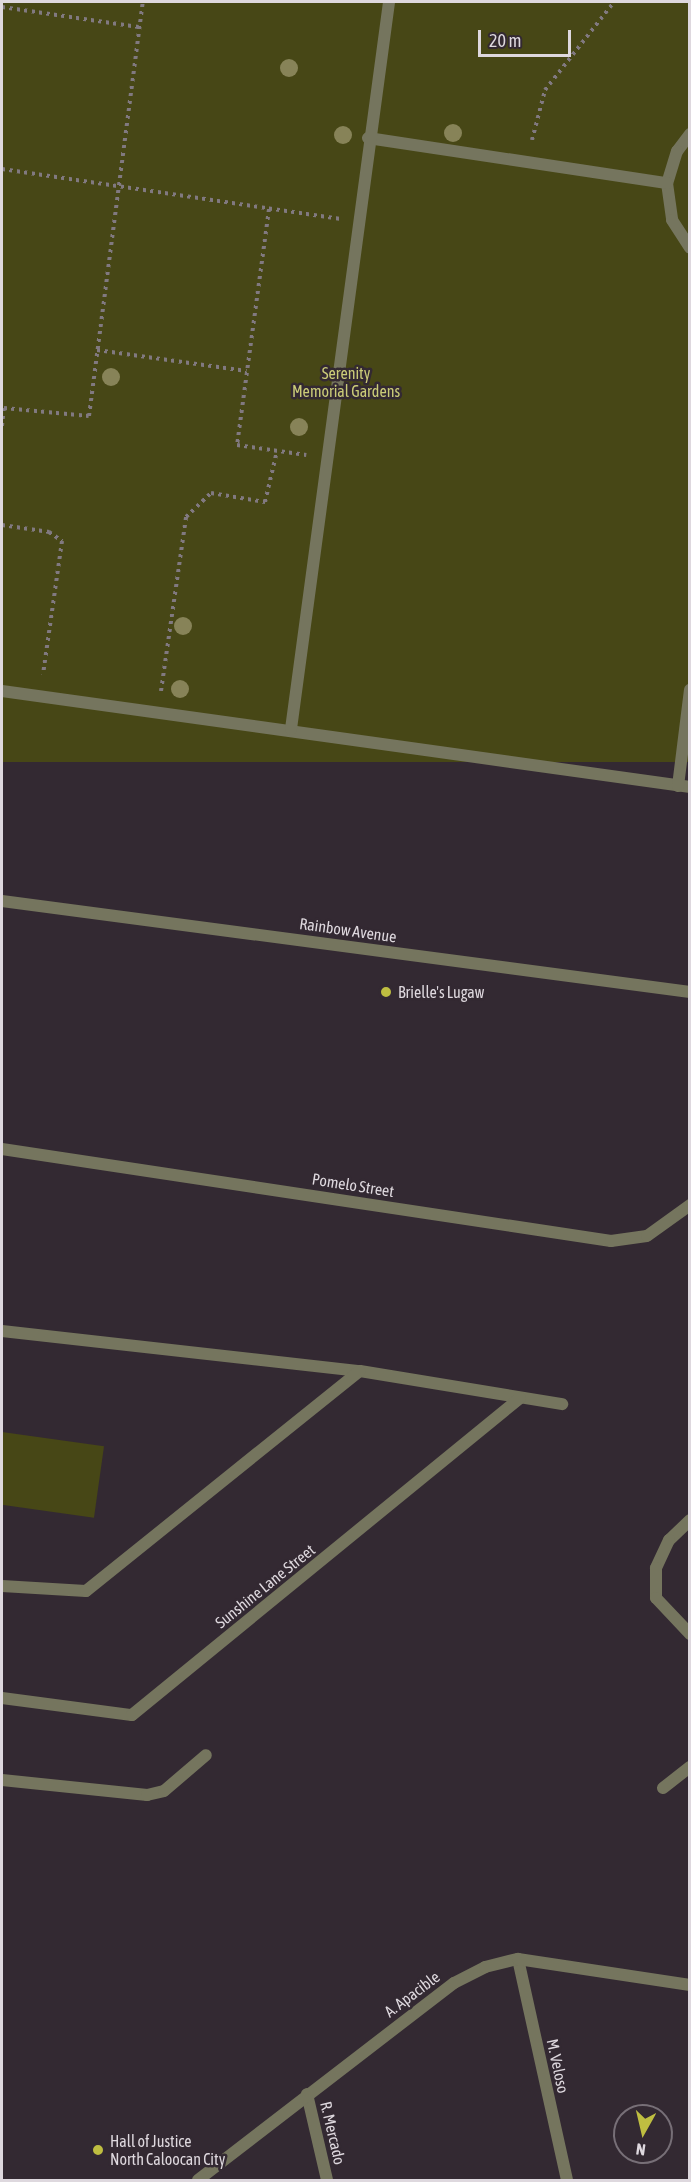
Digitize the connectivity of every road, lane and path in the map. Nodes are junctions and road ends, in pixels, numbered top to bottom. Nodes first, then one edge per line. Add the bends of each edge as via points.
1 (143, 2) edge
2 (388, 2) edge
3 (614, 2) edge
4 (2, 7) edge
5 (139, 27) junction
6 (690, 134) edge
7 (368, 138) junction
8 (526, 162) junction
9 (2, 169) edge
10 (667, 183) junction
11 (118, 186) junction
12 (269, 209) junction
13 (358, 222) junction
14 (690, 248) edge
15 (97, 350) junction
16 (247, 371) junction
17 (2, 426) edge
18 (277, 451) junction
19 (326, 458) junction
20 (2, 525) edge
21 (690, 690) edge
22 (2, 691) edge
23 (40, 697) junction
24 (158, 712) junction
25 (291, 729) junction
26 (684, 786) edge
27 (2, 901) edge
28 (690, 992) edge
29 (2, 1149) edge
30 (690, 1205) edge
31 (2, 1331) edge
32 (360, 1371) junction
33 (520, 1398) junction
34 (562, 1404) dead end
35 (690, 1520) edge
36 (2, 1586) edge
37 (690, 1634) edge
38 (2, 1698) edge
39 (206, 1755) dead end
40 (690, 1767) edge
41 (2, 1780) edge
42 (663, 1788) dead end
43 (518, 1959) junction
44 (690, 1985) edge
45 (307, 2094) junction
46 (198, 2181) edge
47 (327, 2181) edge
48 (567, 2181) edge

1 - 5 path
2 - 7 street
3 - 8 path via 545,90
4 - 5 path
5 - 11 path
6 - 10 street via 677,151
7 - 8 street
7 - 13 street
8 - 10 street
9 - 11 path
10 - 14 street via 672,220
11 - 12 path
11 - 15 path
12 - 13 path
12 - 16 path
13 - 19 street
15 - 16 path
15 - 17 path via 89,416 4,408
16 - 18 path via 237,445
18 - 19 path
18 - 24 path via 265,502 211,493 186,517
19 - 25 street
20 - 23 path via 49,532 62,541
21 - 26 street
22 - 23 street
23 - 24 street
24 - 25 street
25 - 26 street
27 - 28 street, Rainbow Avenue
29 - 30 street, Pomelo Street via 611,1241 647,1236
31 - 32 street
32 - 33 street
32 - 36 street via 86,1591
33 - 34 street
33 - 38 street, Sunshine Lane Street via 132,1715
35 - 37 street via 669,1540 656,1568 656,1598
39 - 41 street via 164,1791 147,1796
40 - 42 street
43 - 44 street, A. Apacible
43 - 45 street, A. Apacible via 454,1983
43 - 48 street, M. Veloso
45 - 46 street, A. Apacible
45 - 47 street, R. Mercado

